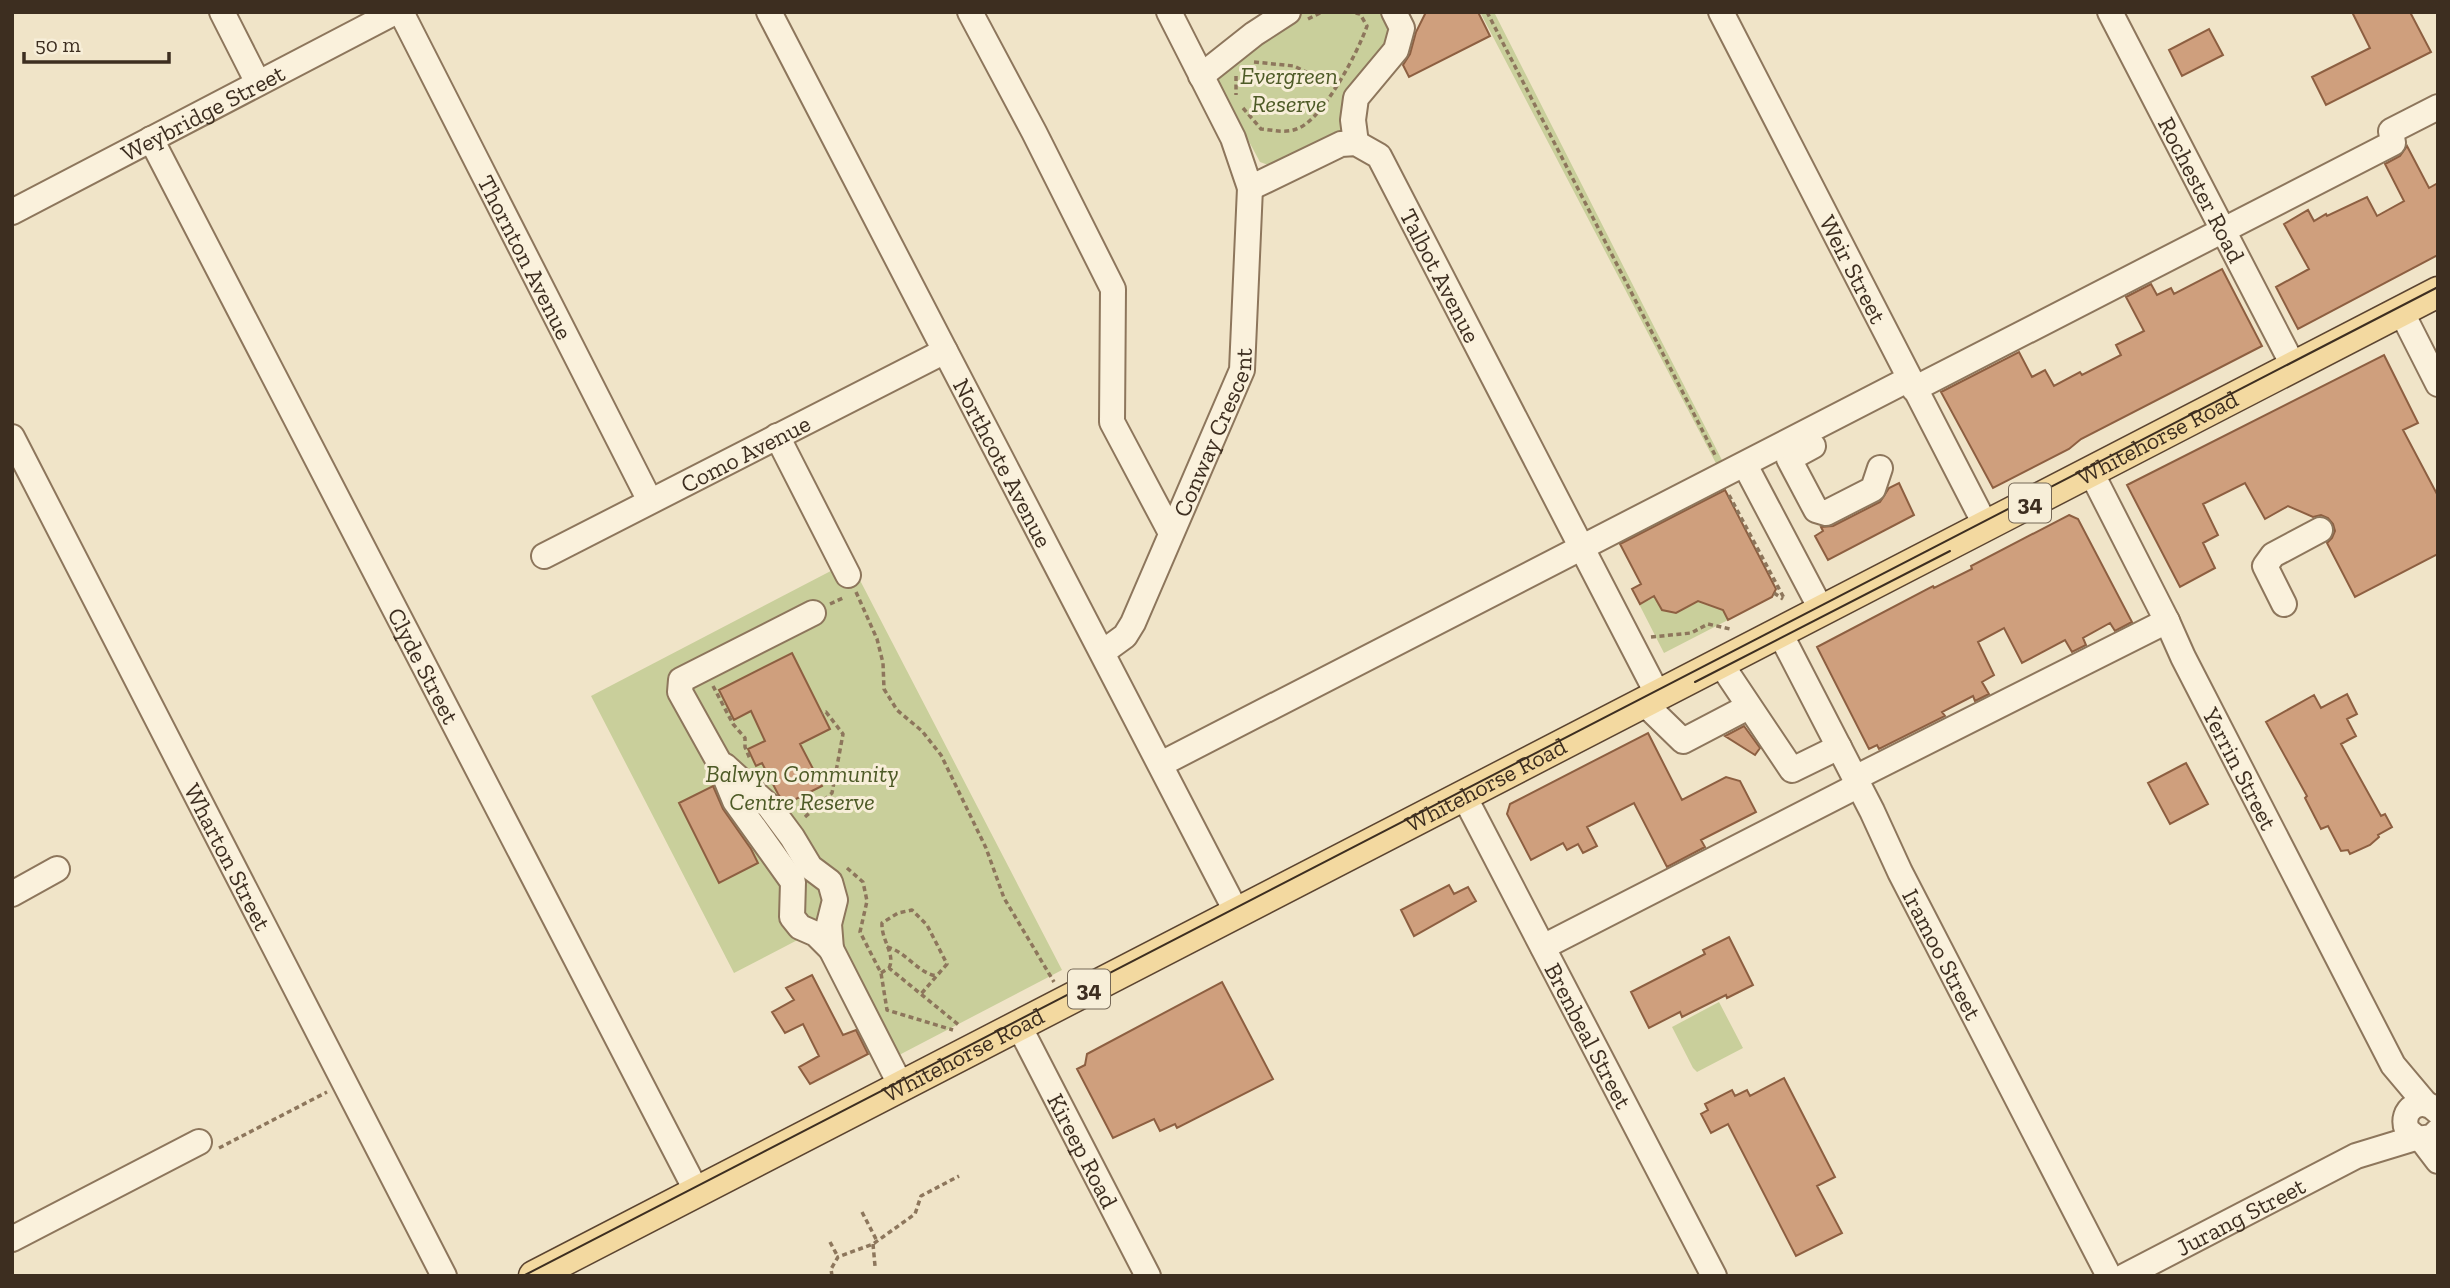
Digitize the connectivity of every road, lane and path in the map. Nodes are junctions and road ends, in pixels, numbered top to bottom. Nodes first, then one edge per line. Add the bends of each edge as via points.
1 (222, 12) edge
2 (395, 12) edge
3 (401, 12) edge
4 (769, 12) edge
5 (970, 12) edge
6 (1169, 12) edge
7 (1289, 12) edge
8 (1351, 12) edge
9 (1394, 12) edge
10 (1487, 12) edge
11 (1721, 12) edge
12 (2110, 12) edge
13 (1209, 70) junction
14 (258, 83) junction
15 (1346, 92) junction
16 (1237, 101) dead end
17 (2438, 107) edge
18 (151, 139) junction
19 (1356, 143) junction
20 (1250, 188) junction
21 (12, 212) edge
22 (2223, 230) junction
23 (2438, 292) edge
24 (2401, 311) junction
25 (946, 351) junction
26 (2294, 367) junction
27 (1912, 384) junction
28 (2438, 384) edge
29 (777, 436) junction
30 (12, 437) edge
31 (1814, 446) dead end
32 (1880, 468) dead end
33 (1735, 470) junction
34 (2091, 472) junction
35 (650, 501) junction
36 (1986, 526) junction
37 (2320, 530) dead end
38 (1171, 533) junction
39 (1582, 547) junction
40 (544, 556) dead end
41 (852, 583) junction
42 (1774, 593) dead end
43 (2284, 604) dead end
44 (1822, 611) junction
45 (813, 613) joint
46 (2167, 621) junction
47 (1730, 629) dead end
48 (1780, 633) junction
49 (1629, 639) junction
50 (1103, 652) junction
51 (1721, 664) junction
52 (704, 669) junction
53 (1651, 699) junction
54 (1748, 707) junction
55 (822, 714) dead end
56 (1839, 747) junction
57 (719, 762) junction
58 (1161, 764) junction
59 (753, 765) dead end
60 (1857, 782) junction
61 (1464, 796) junction
62 (798, 823) dead end
63 (58, 869) dead end
64 (863, 882) dead end
65 (12, 894) edge
66 (1237, 913) junction
67 (887, 947) junction
68 (1543, 947) junction
69 (831, 949) junction
70 (888, 968) junction
71 (881, 973) junction
72 (937, 976) junction
73 (921, 994) junction
74 (1059, 1004) junction
75 (960, 1026) dead end
76 (1018, 1026) junction
77 (953, 1030) dead end
78 (345, 1083) junction
79 (901, 1086) junction
80 (2424, 1118) edge
81 (199, 1142) joint
82 (2438, 1161) edge
83 (959, 1176) dead end
84 (696, 1192) junction
85 (862, 1213) dead end
86 (12, 1239) edge
87 (877, 1241) junction
88 (830, 1242) dead end
89 (873, 1244) junction
90 (838, 1257) junction
91 (875, 1266) dead end
92 (575, 1267) edge
93 (444, 1276) edge
94 (534, 1276) edge
95 (832, 1276) edge
96 (1148, 1276) edge
97 (1714, 1276) edge
98 (2109, 1276) edge
99 (2125, 1276) edge

1 - 14 street
2 - 14 street, Weybridge Street
3 - 35 street, Thornton Avenue
4 - 25 street, Northcote Avenue
5 - 38 street via 1113,289 1112,422
6 - 13 street
7 - 13 street
8 - 15 path via 1360,14 1367,26
9 - 15 street via 1402,28 1396,50
10 - 33 path
11 - 27 street, Weir Street
12 - 22 street, Rochester Road
13 - 15 path via 1257,62 1294,66
13 - 20 street
14 - 18 street, Weybridge Street
15 - 16 path via 1301,127 1287,132 1261,129
15 - 19 street
17 - 22 street via 2391,131 2393,143
18 - 21 street, Weybridge Street
18 - 84 street, Clyde Street
19 - 20 street via 1341,144
19 - 39 street, Talbot Avenue via 1379,156
20 - 38 street, Conway Crescent via 1241,370
22 - 26 street, Rochester Road
22 - 27 street
23 - 24 main road, Whitehorse Road / 34
24 - 26 main road, Whitehorse Road / 34
24 - 28 street
25 - 29 street, Como Avenue
25 - 50 street, Northcote Avenue
26 - 34 main road, Whitehorse Road / 34
27 - 33 street
27 - 36 street, Weir Street
29 - 35 street, Como Avenue
29 - 41 street
30 - 78 street, Wharton Street
31 - 32 street via 1788,459 1816,510 1826,513 1873,489
33 - 39 street
33 - 42 path via 1726,488 1785,600
33 - 44 street
34 - 36 main road, Whitehorse Road / 34
34 - 46 street, Yerrin Street
35 - 40 street, Como Avenue
36 - 44 main road, Whitehorse Road / 34
37 - 43 street via 2273,555 2265,566
38 - 50 street, Conway Crescent via 1133,623 1125,636
39 - 49 street, Talbot Avenue
39 - 58 street
41 - 45 path
41 - 74 path via 877,639 884,689 897,710 941,755 986,848 1004,898 1056,986
44 - 48 main road, Whitehorse Road / 34
45 - 52 street
46 - 60 street
46 - 80 street, Yerrin Street
47 - 49 path via 1708,624 1691,633
48 - 51 main road, Whitehorse Road / 34
48 - 56 street, Iramoo Street
49 - 53 street, Talbot Avenue
50 - 58 street, Northcote Avenue
51 - 53 main road, Whitehorse Road / 34
51 - 54 street
52 - 57 street via 681,680 680,692
52 - 59 path via 745,738
53 - 54 street, Talbot Avenue via 1683,741
53 - 61 main road, Whitehorse Road / 34
54 - 56 street via 1792,770
55 - 62 path via 826,712 843,734 839,764 832,793
56 - 60 street, Iramoo Street
57 - 69 street via 735,801 793,882 792,917
57 - 69 street via 769,806 810,867 830,882 835,900 829,924
58 - 66 street, Northcote Avenue
60 - 68 street
60 - 98 street, Iramoo Street
61 - 66 main road, Whitehorse Road / 34
61 - 68 street, Brenbeal Street
63 - 65 street
64 - 71 path via 867,901 860,932
66 - 74 main road, Whitehorse Road / 34
67 - 70 path
67 - 72 path
67 - 72 path via 882,923 912,909 927,925 947,964
68 - 97 street, Brenbeal Street
69 - 79 street
70 - 71 path
70 - 73 path
71 - 77 path via 887,1010
72 - 73 path
73 - 75 path
74 - 76 main road, Whitehorse Road / 34
76 - 79 main road, Whitehorse Road / 34
76 - 96 street, Kireep Road
78 - 81 path via 212,1152
78 - 93 street, Wharton Street
79 - 84 main road, Whitehorse Road / 34
80 - 82 street, Yerrin Street
80 - 99 street, Jurang Street
81 - 86 street
83 - 87 path via 921,1196 915,1214
84 - 92 main road, Whitehorse Road / 34
85 - 87 path
87 - 89 path
88 - 90 path
89 - 90 path
89 - 91 path
90 - 95 path
92 - 94 main road, Whitehorse Road / 34

